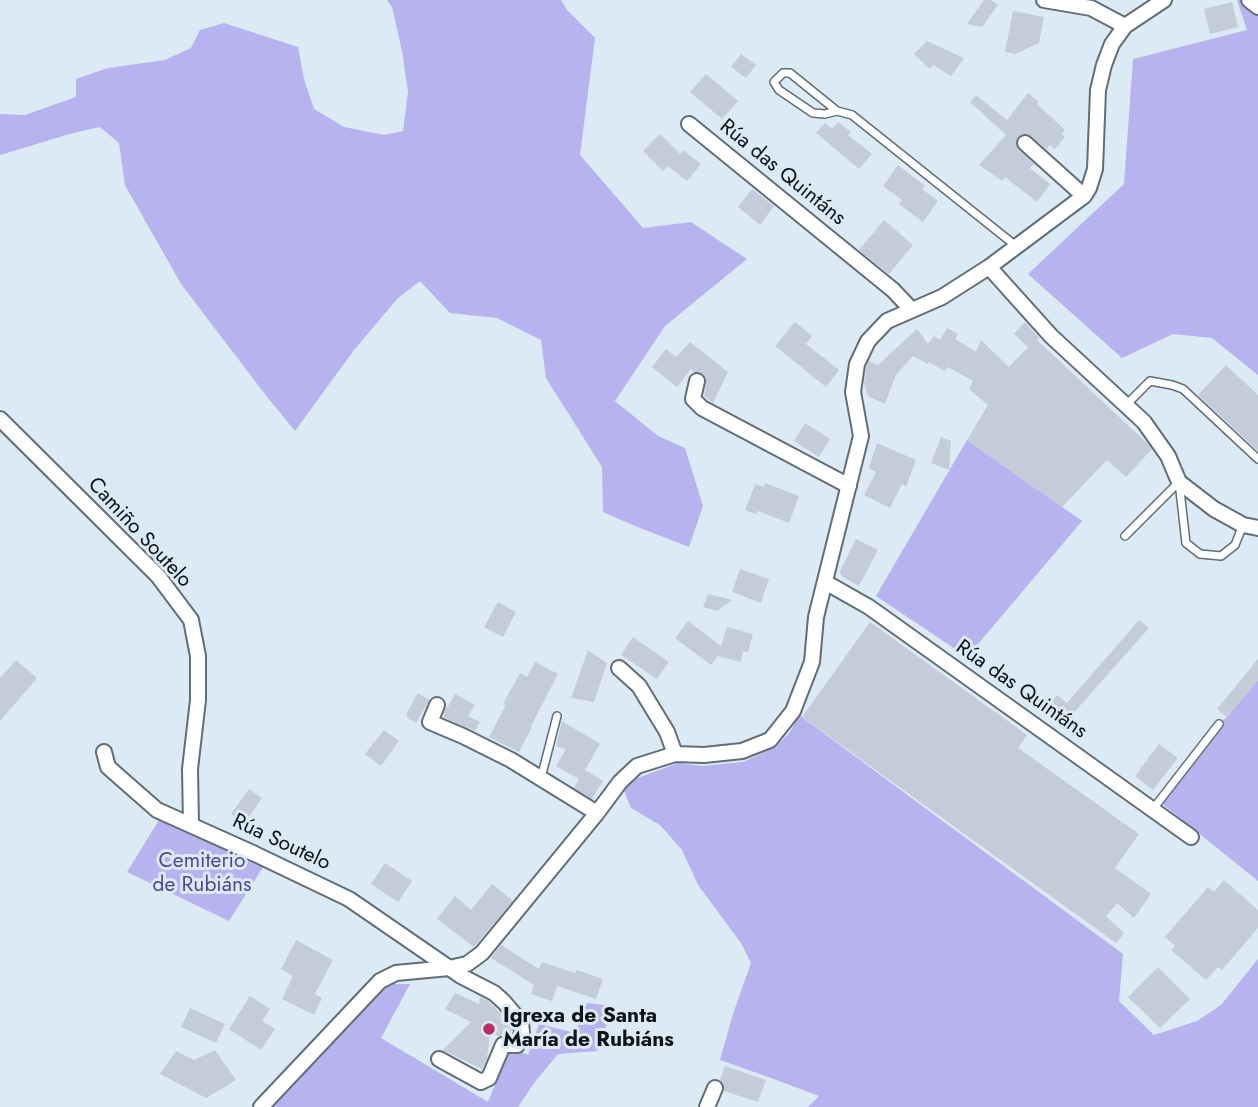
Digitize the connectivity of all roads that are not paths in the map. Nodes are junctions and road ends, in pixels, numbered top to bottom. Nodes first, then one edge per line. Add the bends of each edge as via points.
1 (1044, 0) edge
2 (1164, 0) edge
3 (1249, 0) edge
4 (1258, 7) edge
5 (1125, 26) junction
6 (837, 111) junction
7 (689, 124) dead end
8 (1025, 143) dead end
9 (1084, 196) junction
10 (1016, 246) junction
11 (989, 267) junction
12 (911, 309) junction
13 (697, 381) dead end
14 (1125, 405) junction
15 (0, 419) edge
16 (1258, 459) edge
17 (1179, 482) junction
18 (849, 486) junction
19 (1243, 526) junction
20 (1258, 528) edge
21 (1125, 536) dead end
22 (825, 582) junction
23 (619, 668) dead end
24 (437, 705) dead end
25 (557, 716) dead end
26 (1219, 724) dead end
27 (104, 752) dead end
28 (675, 754) junction
29 (541, 779) junction
30 (1153, 810) junction
31 (597, 813) junction
32 (191, 824) junction
33 (1191, 837) dead end
34 (449, 968) junction
35 (439, 1059) dead end
36 (715, 1088) dead end
37 (263, 1106) edge
38 (707, 1107) edge

1 - 5 street via 1091,8
2 - 5 street
3 - 4 street
5 - 9 street via 1112,44 1098,90 1095,169
6 - 6 lane via 790,73 774,82 813,113
6 - 10 lane via 852,115
7 - 12 street, Rúa das Quintáns
8 - 9 street
9 - 10 street
10 - 11 street
11 - 12 street via 942,297
11 - 14 street via 1051,337
12 - 18 street via 887,321 856,363 853,392 861,436
13 - 18 street via 693,399 702,408
14 - 16 lane via 1150,381 1183,389
14 - 17 street via 1144,422 1168,456
15 - 32 street, Camiño Soutelo via 158,576 191,620 198,656 198,700 190,769
17 - 19 street
17 - 19 lane via 1186,543 1200,554 1221,556 1235,545
17 - 21 lane
18 - 22 street
19 - 20 street
22 - 28 street via 812,662 793,711 770,740 742,751
22 - 30 street, Rúa das Quintáns via 869,607
23 - 28 street via 639,686
24 - 29 street via 430,722
25 - 29 lane
26 - 30 lane
27 - 32 street, Rúa Soutelo via 108,767 157,810
28 - 31 street via 637,766
29 - 31 street
30 - 33 street, Rúa das Quintáns
31 - 34 street via 482,953 467,964
32 - 34 street, Rúa Soutelo via 349,899
34 - 35 street, Rúa Soutelo via 494,993 521,1022 522,1033 517,1045 502,1045 489,1078 481,1082
34 - 37 street via 396,973 380,981
36 - 38 street

